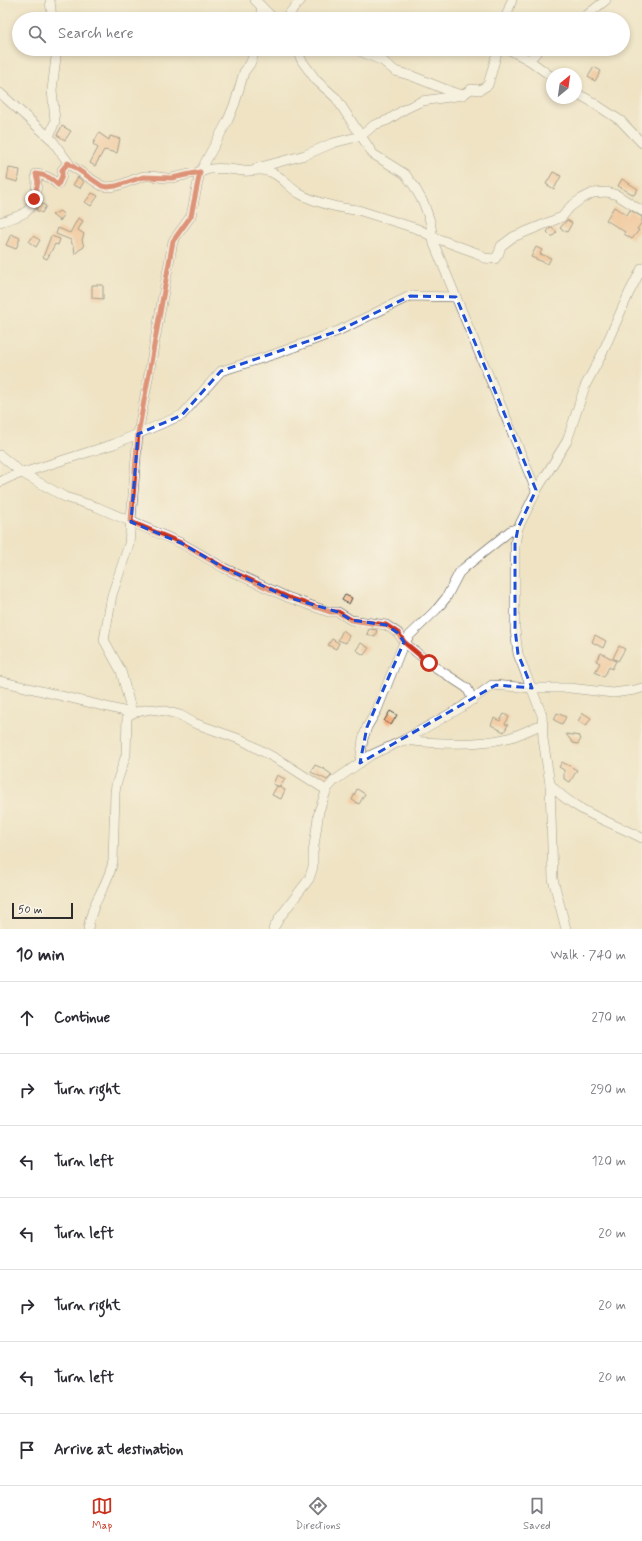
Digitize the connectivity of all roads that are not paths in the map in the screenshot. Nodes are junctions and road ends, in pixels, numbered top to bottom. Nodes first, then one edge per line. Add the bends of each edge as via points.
1 (50, 0) edge
2 (301, 0) edge
3 (512, 0) edge
4 (606, 0) edge
5 (258, 3) edge
6 (51, 12) edge
7 (267, 12) edge
8 (290, 12) edge
9 (508, 12) edge
10 (591, 12) edge
11 (56, 56) edge
12 (253, 56) edge
13 (300, 56) edge
14 (371, 56) edge
15 (496, 56) edge
16 (521, 56) edge
17 (533, 56) edge
18 (529, 60) junction
19 (546, 73) edge
20 (0, 92) edge
21 (463, 95) junction
22 (582, 96) edge
23 (361, 136) junction
24 (49, 137) junction
25 (642, 144) edge
26 (68, 163) junction
27 (200, 172) junction
28 (245, 172) junction
29 (642, 211) edge
30 (0, 222) edge
31 (433, 236) junction
32 (642, 268) edge
33 (456, 297) junction
34 (138, 434) junction
35 (0, 455) edge
36 (22, 473) junction
37 (0, 482) edge
38 (536, 490) junction
39 (131, 522) junction
40 (518, 528) junction
41 (404, 642) junction
42 (0, 681) edge
43 (532, 688) junction
44 (642, 688) edge
45 (472, 700) junction
46 (132, 713) junction
47 (543, 724) junction
48 (404, 740) junction
49 (360, 763) junction
50 (550, 784) junction
51 (326, 790) junction
52 (642, 838) edge
53 (88, 929) edge
54 (273, 929) edge
55 (566, 929) edge

1 - 6 street
2 - 8 street
3 - 9 street
4 - 10 street
5 - 7 street
11 - 24 street via 52,90 55,121
12 - 27 street via 244,72 228,120
13 - 23 street via 316,80 336,98
14 - 21 street via 383,61 394,71
15 - 21 street via 488,85 480,90 471,89
16 - 18 street
17 - 18 street
18 - 19 street
20 - 24 street
21 - 23 street via 422,101 374,125
22 - 25 street via 621,121
23 - 28 street
23 - 31 street via 373,154 405,174 414,186 424,204
24 - 26 street
26 - 27 street via 107,187 143,177 172,178
26 - 30 street via 62,170 58,185 52,178 36,174 38,182 29,209 25,213
27 - 28 street via 228,169
27 - 34 street via 191,216 173,241
28 - 31 street via 269,171 308,197 368,213
29 - 31 street via 612,194 592,193 570,207 562,216 513,237 501,246 494,259 484,258 477,252
31 - 33 street
32 - 38 street via 585,386 567,441
33 - 34 street via 410,296 338,331 221,371 182,415
33 - 38 street
34 - 36 street
34 - 39 street
35 - 36 street
36 - 37 street
36 - 39 street via 65,496
38 - 40 street
39 - 41 street via 181,543 224,568 287,597 330,612 338,612 351,620 386,625 398,633
39 - 46 street via 129,544 112,595 104,640 121,672
40 - 41 street via 510,531 459,573 446,598
40 - 43 street via 515,544 515,629 518,654
41 - 45 street via 429,663 467,688
41 - 49 street via 367,727
42 - 46 street
43 - 44 street via 570,688 613,693
43 - 45 street via 492,685
43 - 47 street
45 - 48 street
46 - 51 street via 150,709 180,715 194,723 242,740
46 - 53 street via 127,717 126,755 116,785 112,870 94,905
47 - 48 street via 510,738 484,742 433,743
47 - 50 street
48 - 49 street
49 - 51 street via 334,781
50 - 52 street via 564,798
50 - 55 street via 554,879
51 - 54 street via 319,811 313,868 309,879

